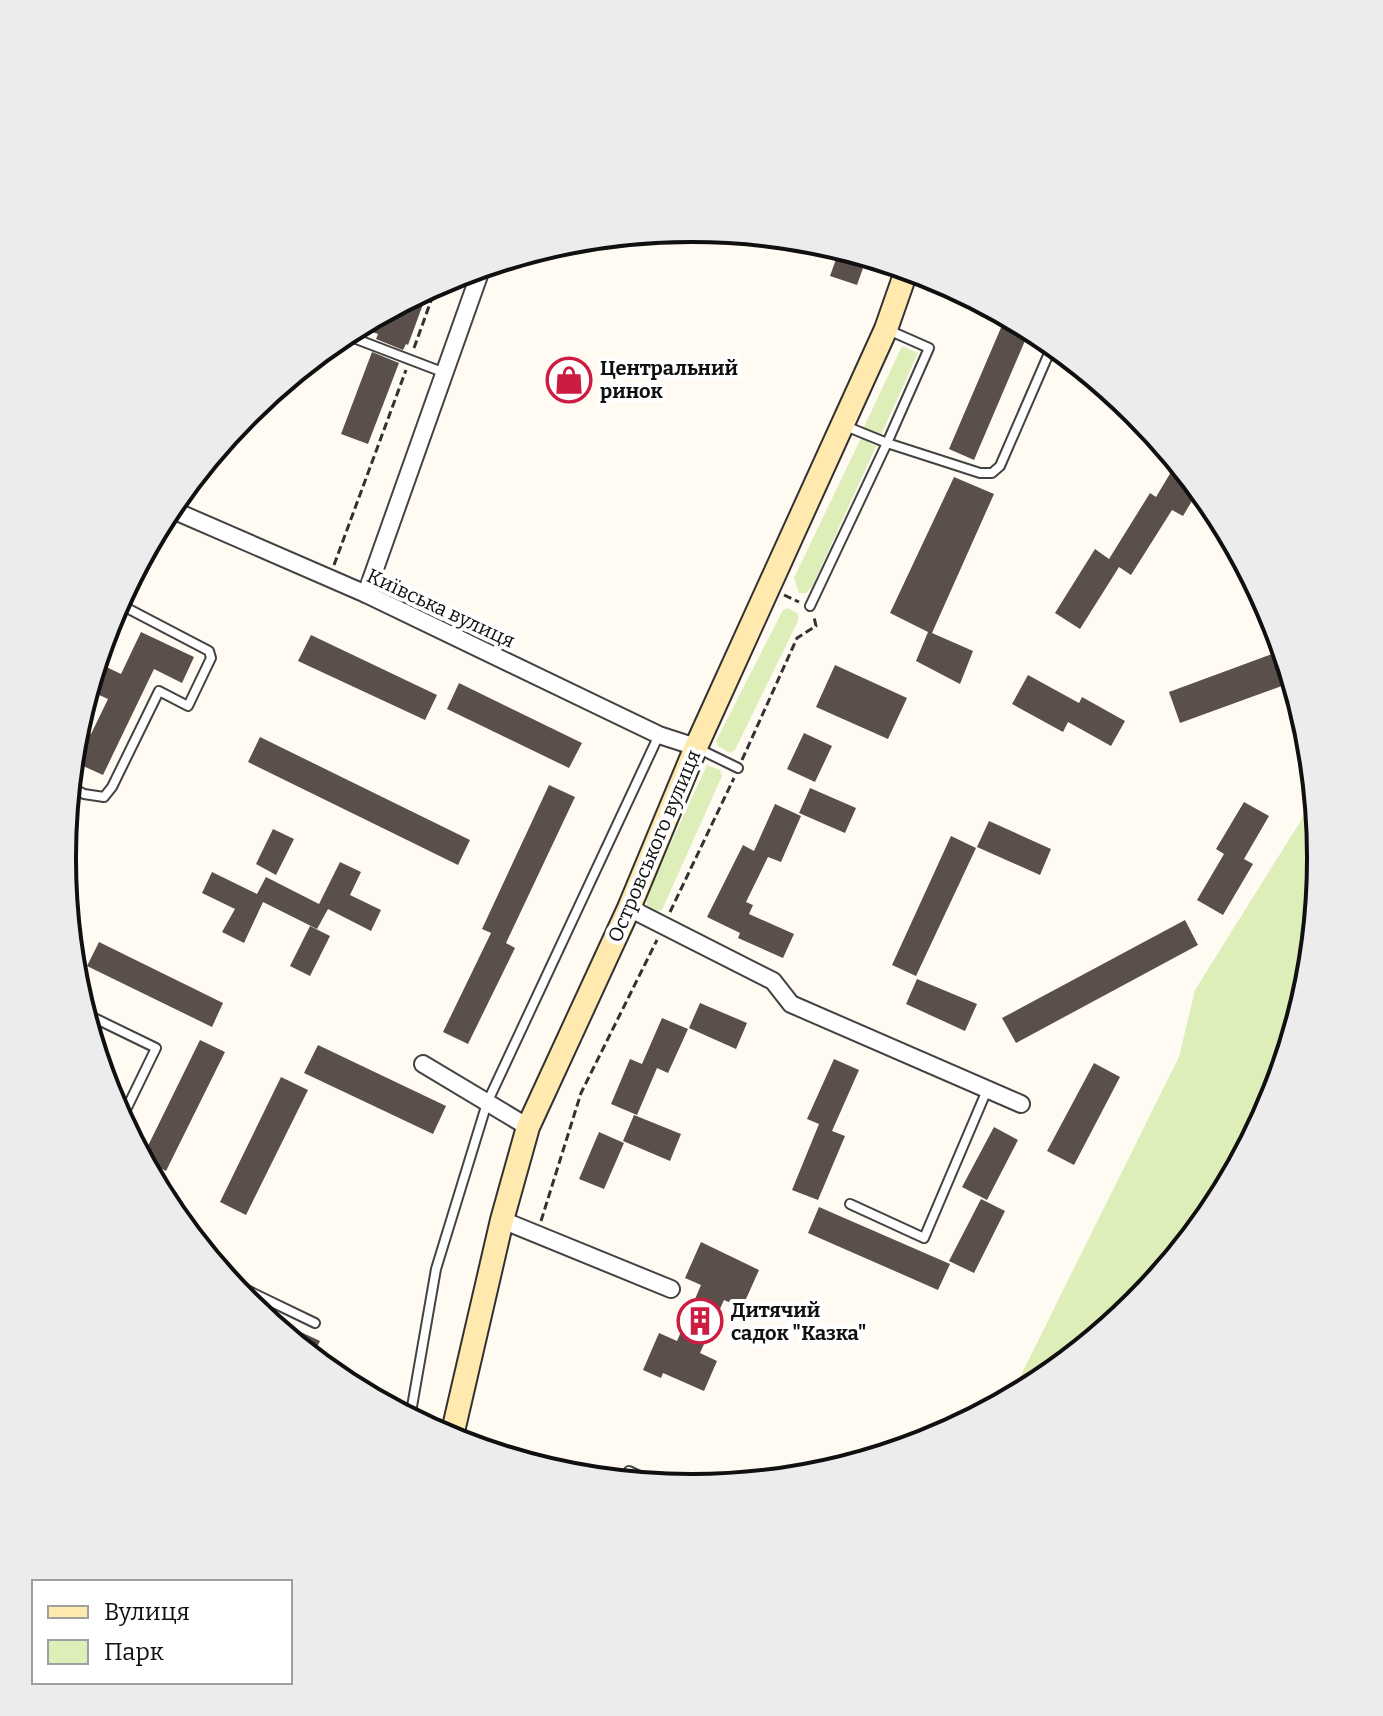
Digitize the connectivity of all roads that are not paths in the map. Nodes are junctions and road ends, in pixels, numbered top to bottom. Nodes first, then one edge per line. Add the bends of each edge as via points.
1 (903, 280) edge
2 (477, 281) edge
3 (886, 329) junction
4 (359, 340) edge
5 (1048, 357) edge
6 (445, 373) junction
7 (843, 424) junction
8 (887, 443) junction
9 (181, 514) edge
10 (366, 594) junction
11 (810, 606) road end
12 (129, 609) edge
13 (659, 735) junction
14 (696, 747) junction
15 (738, 768) road end
16 (80, 792) edge
17 (629, 908) junction
18 (98, 1020) edge
19 (423, 1064) dead end
20 (987, 1089) junction
21 (487, 1103) junction
22 (1021, 1104) dead end
23 (128, 1105) edge
24 (528, 1127) junction
25 (850, 1204) dead end
26 (502, 1220) junction
27 (671, 1289) dead end
28 (259, 1296) edge
29 (315, 1323) dead end
30 (412, 1406) edge
31 (454, 1426) edge

1 - 3 main road, Островського вулиця
2 - 6 street
3 - 7 main road, Островського вулиця
3 - 8 lane via 929,348
4 - 6 lane
5 - 8 lane via 1000,466 992,473
6 - 10 street
7 - 8 lane
7 - 14 main road, Островського вулиця
8 - 11 lane
9 - 10 street, Київська вулиця
10 - 13 street, Київська вулиця
12 - 16 lane via 209,651 211,658 188,706 159,691 104,797
13 - 14 street, Київська вулиця
13 - 21 lane
14 - 15 lane
14 - 17 main road, Островського вулиця
17 - 20 street via 773,981 791,1004
17 - 24 main road, Островського вулиця
18 - 23 lane via 156,1048
19 - 21 street
20 - 22 street
20 - 25 lane via 924,1238
21 - 24 street
21 - 30 lane via 436,1269
24 - 26 main road, Островського вулиця
26 - 27 street
26 - 31 main road, Островського вулиця
28 - 29 lane

